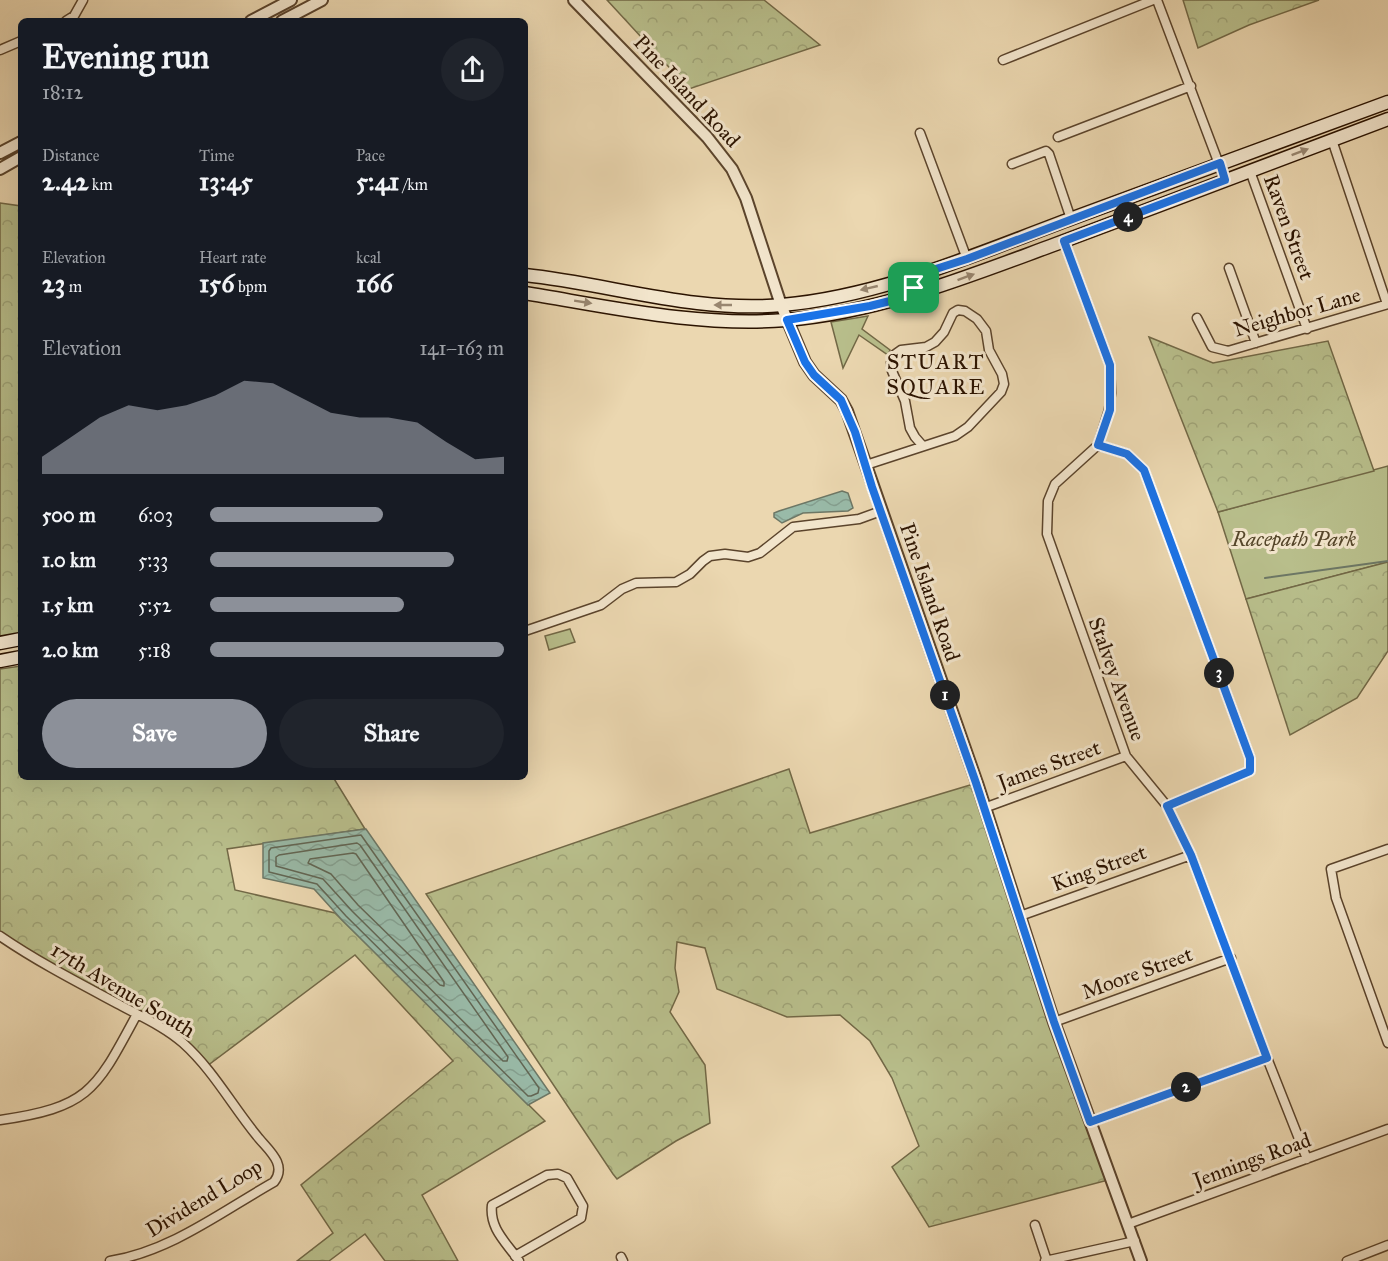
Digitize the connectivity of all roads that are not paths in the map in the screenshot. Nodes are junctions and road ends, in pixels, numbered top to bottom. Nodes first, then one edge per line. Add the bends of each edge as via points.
1 (83, 0) edge
2 (291, 0) edge
3 (322, 0) edge
4 (574, 0) edge
5 (1155, 0) edge
6 (71, 18) edge
7 (257, 18) edge
8 (288, 18) edge
9 (18, 43) edge
10 (0, 50) edge
11 (1003, 60) dead end
12 (1191, 86) junction
13 (1388, 102) edge
14 (1388, 118) edge
15 (920, 133) dead end
16 (1058, 137) dead end
17 (1332, 140) junction
18 (18, 144) edge
19 (0, 153) edge
20 (18, 160) edge
21 (1220, 163) junction
22 (1012, 164) dead end
23 (0, 169) edge
24 (1250, 171) junction
25 (1225, 180) junction
26 (1071, 219) junction
27 (1064, 241) junction
28 (967, 259) junction
29 (1229, 268) dead end
30 (528, 275) edge
31 (917, 275) junction
32 (528, 293) edge
33 (918, 294) junction
34 (1388, 304) edge
35 (781, 305) junction
36 (1197, 318) dead end
37 (787, 320) junction
38 (1307, 329) junction
39 (1256, 343) junction
40 (922, 445) junction
41 (1098, 445) junction
42 (866, 465) junction
43 (880, 511) junction
44 (528, 630) edge
45 (18, 640) edge
46 (0, 643) edge
47 (18, 658) edge
48 (0, 661) edge
49 (1126, 756) junction
50 (1167, 806) junction
51 (984, 808) junction
52 (1388, 849) edge
53 (1191, 855) junction
54 (1020, 916) junction
55 (0, 936) edge
56 (1231, 958) junction
57 (137, 1014) junction
58 (1054, 1022) junction
59 (1388, 1043) edge
60 (1267, 1058) junction
61 (0, 1120) edge
62 (1090, 1122) junction
63 (1388, 1129) edge
64 (1307, 1159) junction
65 (280, 1171) joint
66 (1128, 1224) junction
67 (1035, 1226) dead end
68 (1135, 1241) junction
69 (1388, 1245) edge
70 (517, 1258) edge
71 (110, 1261) edge
72 (1046, 1261) edge
73 (1141, 1261) edge
74 (1347, 1261) edge

1 - 6 street
2 - 7 street
3 - 8 street
4 - 35 street, Pine Island Road via 707,137 732,169 746,198
5 - 11 street
5 - 12 street
9 - 10 street
12 - 16 street
12 - 21 street
13 - 21 main road
14 - 17 main road
15 - 28 street
24 -> 17 main road
17 - 34 street
18 - 19 street
20 - 23 street
21 - 25 street
21 - 26 main road
22 - 26 street via 1049,154
24 - 25 main road
24 - 38 street, Raven Street
25 - 27 main road
26 - 28 main road
33 -> 27 main road
27 - 41 street, Stalvey Avenue via 1110,365 1110,410
28 - 31 main road
29 - 39 street
35 -> 30 main road via 707,304
31 - 33 main road via 913,284
31 -> 35 main road
32 -> 37 main road via 687,319
33 - 37 main road
34 - 38 street, Neighbor Lane
35 - 37 street, Pine Island Road
36 - 39 street, Neighbor Lane via 1216,349 1228,351
37 - 42 street, Pine Island Road via 805,362 847,411
38 - 39 street, Neighbor Lane
40 - 40 street via 955,436 968,427 1004,384 989,350 986,331 965,311 953,313 935,342 902,350 891,363 910,428
40 - 42 street
41 - 49 street, Stalvey Avenue via 1055,484 1048,501 1047,534
41 - 50 street via 1127,454 1144,470 1250,758 1250,771
42 - 43 street, Pine Island Road
43 - 44 street via 859,519 793,527 760,553 710,556 676,582 636,583 602,605
43 - 51 street, Pine Island Road
45 - 46 main road
47 - 48 main road
49 - 50 street, Stalvey Avenue
49 - 51 street, James Street
50 - 53 street, Stalvey Avenue
51 - 54 street, Pine Island Road
52 - 59 street via 1331,869 1336,898
53 - 54 street, King Street
53 - 56 street, Stalvey Avenue
54 - 58 street, Pine Island Road
55 - 57 street, 17th Avenue South
56 - 58 street, Moore Street
56 - 60 street, Stalvey Avenue
57 - 61 street via 109,1066 85,1093 55,1109
57 - 65 street, 17th Avenue South via 180,1040 207,1066 278,1160
58 - 62 street, Pine Island Road
60 - 62 street
60 - 64 street, Stalvey Avenue
62 - 66 street, Pine Island Road
63 - 64 street, Jennings Road
64 - 66 street, Jennings Road
65 - 71 street, Dividend Loop via 274,1182 167,1244 146,1254
66 - 68 street, Pine Island Road
67 - 72 street
68 - 72 street
68 - 73 street, Pine Island Road
69 - 74 street
70 - 70 street via 494,1227 492,1205 547,1175 567,1178 583,1206 581,1218

